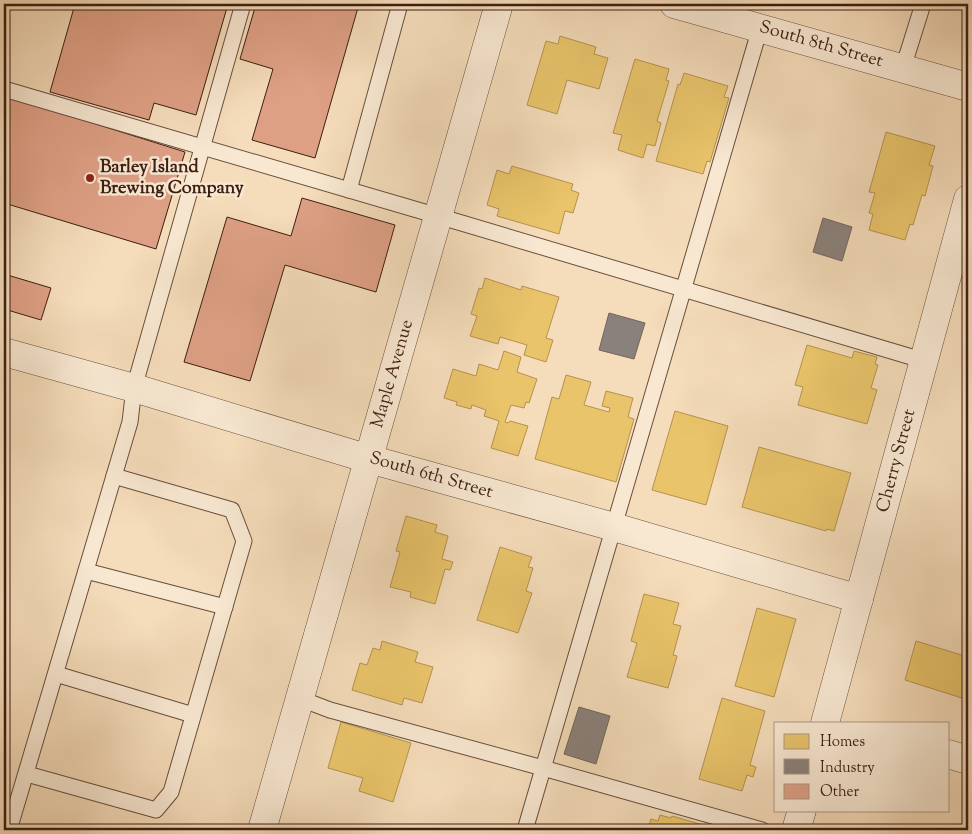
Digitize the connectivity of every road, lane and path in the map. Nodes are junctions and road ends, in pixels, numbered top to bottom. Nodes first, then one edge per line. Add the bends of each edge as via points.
1 (243, 4) edge
2 (400, 4) edge
3 (499, 4) edge
4 (674, 4) edge
5 (923, 4) edge
6 (760, 28) junction
7 (903, 68) junction
8 (968, 87) edge
9 (4, 89) edge
10 (202, 147) junction
11 (349, 190) junction
12 (968, 199) edge
13 (438, 216) junction
14 (684, 289) junction
15 (4, 352) edge
16 (925, 361) junction
17 (134, 388) junction
18 (369, 459) junction
19 (114, 476) junction
20 (614, 527) junction
21 (86, 571) junction
22 (859, 600) junction
23 (225, 607) junction
24 (56, 674) junction
25 (301, 700) junction
26 (193, 715) junction
27 (830, 722) edge
28 (950, 755) edge
29 (968, 760) edge
30 (543, 768) junction
31 (27, 774) junction
32 (801, 812) edge
33 (9, 830) edge
34 (262, 830) edge
35 (525, 830) edge
36 (762, 830) edge
37 (796, 830) edge

1 - 10 lane
2 - 11 lane
3 - 13 street, Maple Avenue
4 - 6 street, South 8th Street
5 - 7 lane
6 - 7 street, South 8th Street
6 - 14 lane
7 - 8 street, South 8th Street
9 - 10 lane
10 - 11 lane
10 - 17 lane
11 - 13 lane
12 - 16 street, Cherry Street
13 - 14 lane
13 - 18 street, Maple Avenue
14 - 16 lane
14 - 20 lane
15 - 17 street, South 6th Street
16 - 22 street, Cherry Street
17 - 18 street, South 6th Street
17 - 19 lane via 130,422
18 - 20 street, South 6th Street
18 - 25 street, Maple Avenue
19 - 21 lane
19 - 23 lane via 232,510 244,541
20 - 22 street, South 6th Street
20 - 30 lane
21 - 23 lane
21 - 24 lane
22 - 27 street, Cherry Street
23 - 26 lane
24 - 26 lane
24 - 31 lane
25 - 30 lane
25 - 34 street, Maple Avenue
26 - 31 lane via 171,792 156,810
28 - 29 street
30 - 35 lane
30 - 36 lane
31 - 33 lane
32 - 37 street

